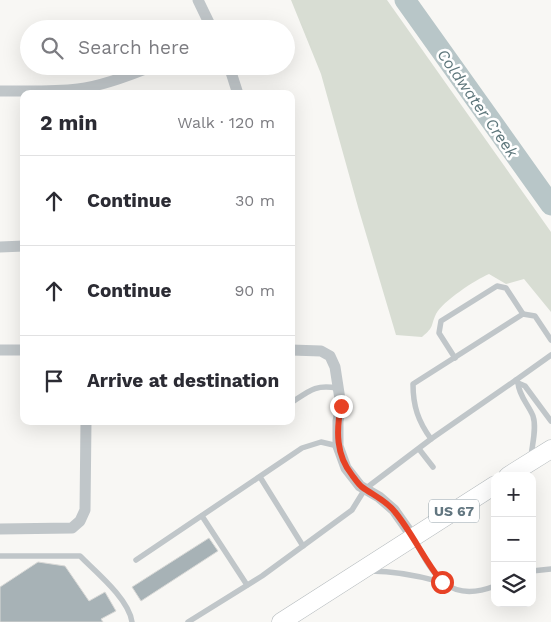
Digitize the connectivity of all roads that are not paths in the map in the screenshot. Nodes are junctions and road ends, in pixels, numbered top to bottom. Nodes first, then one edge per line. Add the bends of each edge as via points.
1 (198, 0) edge
2 (208, 20) edge
3 (129, 75) edge
4 (231, 75) edge
5 (65, 90) edge
6 (237, 90) edge
7 (0, 91) edge
8 (20, 91) edge
9 (20, 246) edge
10 (0, 247) edge
11 (523, 314) junction
12 (551, 340) edge
13 (0, 350) edge
14 (20, 350) edge
15 (295, 350) edge
16 (551, 355) edge
17 (455, 358) junction
18 (517, 382) junction
19 (338, 388) junction
20 (295, 400) edge
21 (551, 421) edge
22 (86, 425) edge
23 (431, 439) junction
24 (338, 446) junction
25 (420, 448) junction
26 (551, 449) edge
27 (530, 462) junction
28 (433, 467) dead end
29 (514, 472) edge
30 (260, 477) junction
31 (491, 488) edge
32 (365, 489) junction
33 (202, 516) junction
34 (0, 529) edge
35 (413, 537) junction
36 (303, 546) junction
37 (0, 556) edge
38 (136, 560) dead end
39 (551, 569) edge
40 (360, 571) junction
41 (536, 571) edge
42 (442, 582) junction
43 (247, 585) junction
44 (491, 587) edge
45 (132, 622) edge
46 (188, 622) edge
47 (281, 622) edge

1 - 2 street
3 - 5 street
4 - 6 street
7 - 8 street
9 - 10 street
11 - 12 lane via 535,316
11 - 17 lane
11 - 17 lane via 506,288 497,286 441,321 439,333
13 - 14 street
15 - 19 street via 322,351 330,356
16 - 18 lane
17 - 23 lane via 413,384 413,400 421,425
18 - 21 lane via 525,386
18 - 23 lane
18 - 27 lane via 534,418
19 - 20 lane via 323,386
19 - 24 street via 341,406
22 - 34 street via 86,510 80,521 72,528
23 - 25 lane
24 - 30 lane via 320,442 302,448
24 - 32 street via 346,468
25 - 28 lane
25 - 32 lane
26 - 27 main road
27 - 29 main road
30 - 33 lane
30 - 36 lane
31 - 35 main road, US 67
32 - 35 street via 394,510
32 - 36 lane via 352,510
33 - 38 lane
33 - 43 lane
35 - 40 main road, US 67
35 - 42 lane
36 - 43 lane
37 - 45 lane via 80,556 117,594
39 - 41 lane
40 - 42 lane via 395,571
40 - 47 main road, US 67
42 - 44 lane via 454,591 475,592
43 - 46 lane

